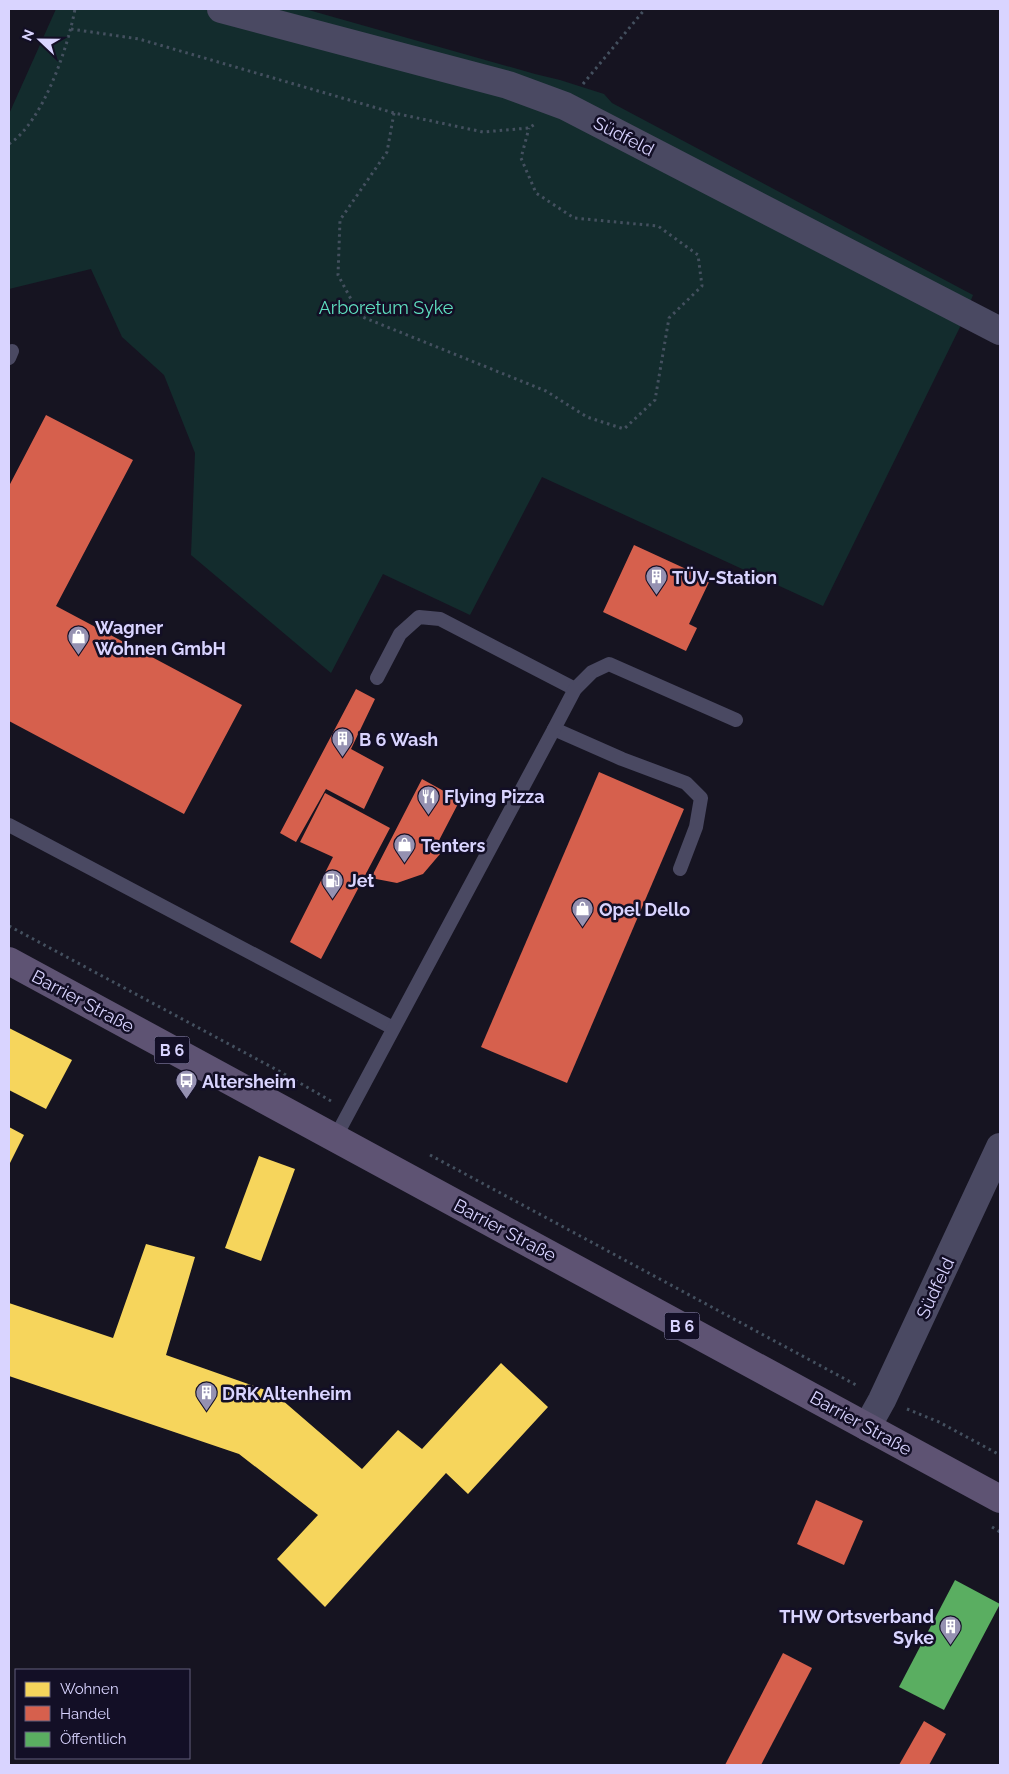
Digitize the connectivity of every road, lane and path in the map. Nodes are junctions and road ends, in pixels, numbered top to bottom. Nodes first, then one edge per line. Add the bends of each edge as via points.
1 (75, 9) edge
2 (221, 9) edge
3 (645, 9) edge
4 (71, 29) junction
5 (565, 106) junction
6 (394, 112) junction
7 (529, 128) junction
8 (9, 144) edge
9 (1000, 331) edge
10 (377, 678) dead end
11 (576, 689) junction
12 (736, 720) dead end
13 (554, 728) junction
14 (9, 825) edge
15 (680, 869) dead end
16 (9, 926) edge
17 (9, 961) edge
18 (393, 1028) junction
19 (349, 1111) junction
20 (335, 1138) junction
21 (1000, 1147) edge
22 (426, 1153) dead end
23 (882, 1400) junction
24 (867, 1427) junction
25 (1000, 1455) edge
26 (1000, 1499) edge

1 - 4 path
2 - 5 street, Südfeld via 508,85
3 - 5 path
4 - 6 path via 139,39
4 - 8 path via 55,77 32,118
5 - 7 path
5 - 9 street, Südfeld
6 - 7 path via 483,132
6 - 7 path via 387,152 340,220 338,274 360,316 546,391 587,418 624,429 655,400 669,318 702,286 698,255 658,226 574,218 536,193 521,158
10 - 11 lane via 400,634 419,617 440,619
11 - 12 lane via 592,672 609,664
11 - 13 lane
13 - 15 lane via 686,783 701,798 696,827
13 - 18 lane
14 - 18 lane
16 - 19 path via 280,1070
17 - 20 main road, Barrier Straße / B 6
18 - 19 lane
19 - 20 lane
20 - 24 main road, Barrier Straße / B 6
21 - 23 street, Südfeld
22 - 23 path
23 - 24 street, Südfeld
23 - 25 path via 939,1422
24 - 26 main road, Barrier Straße / B 6

